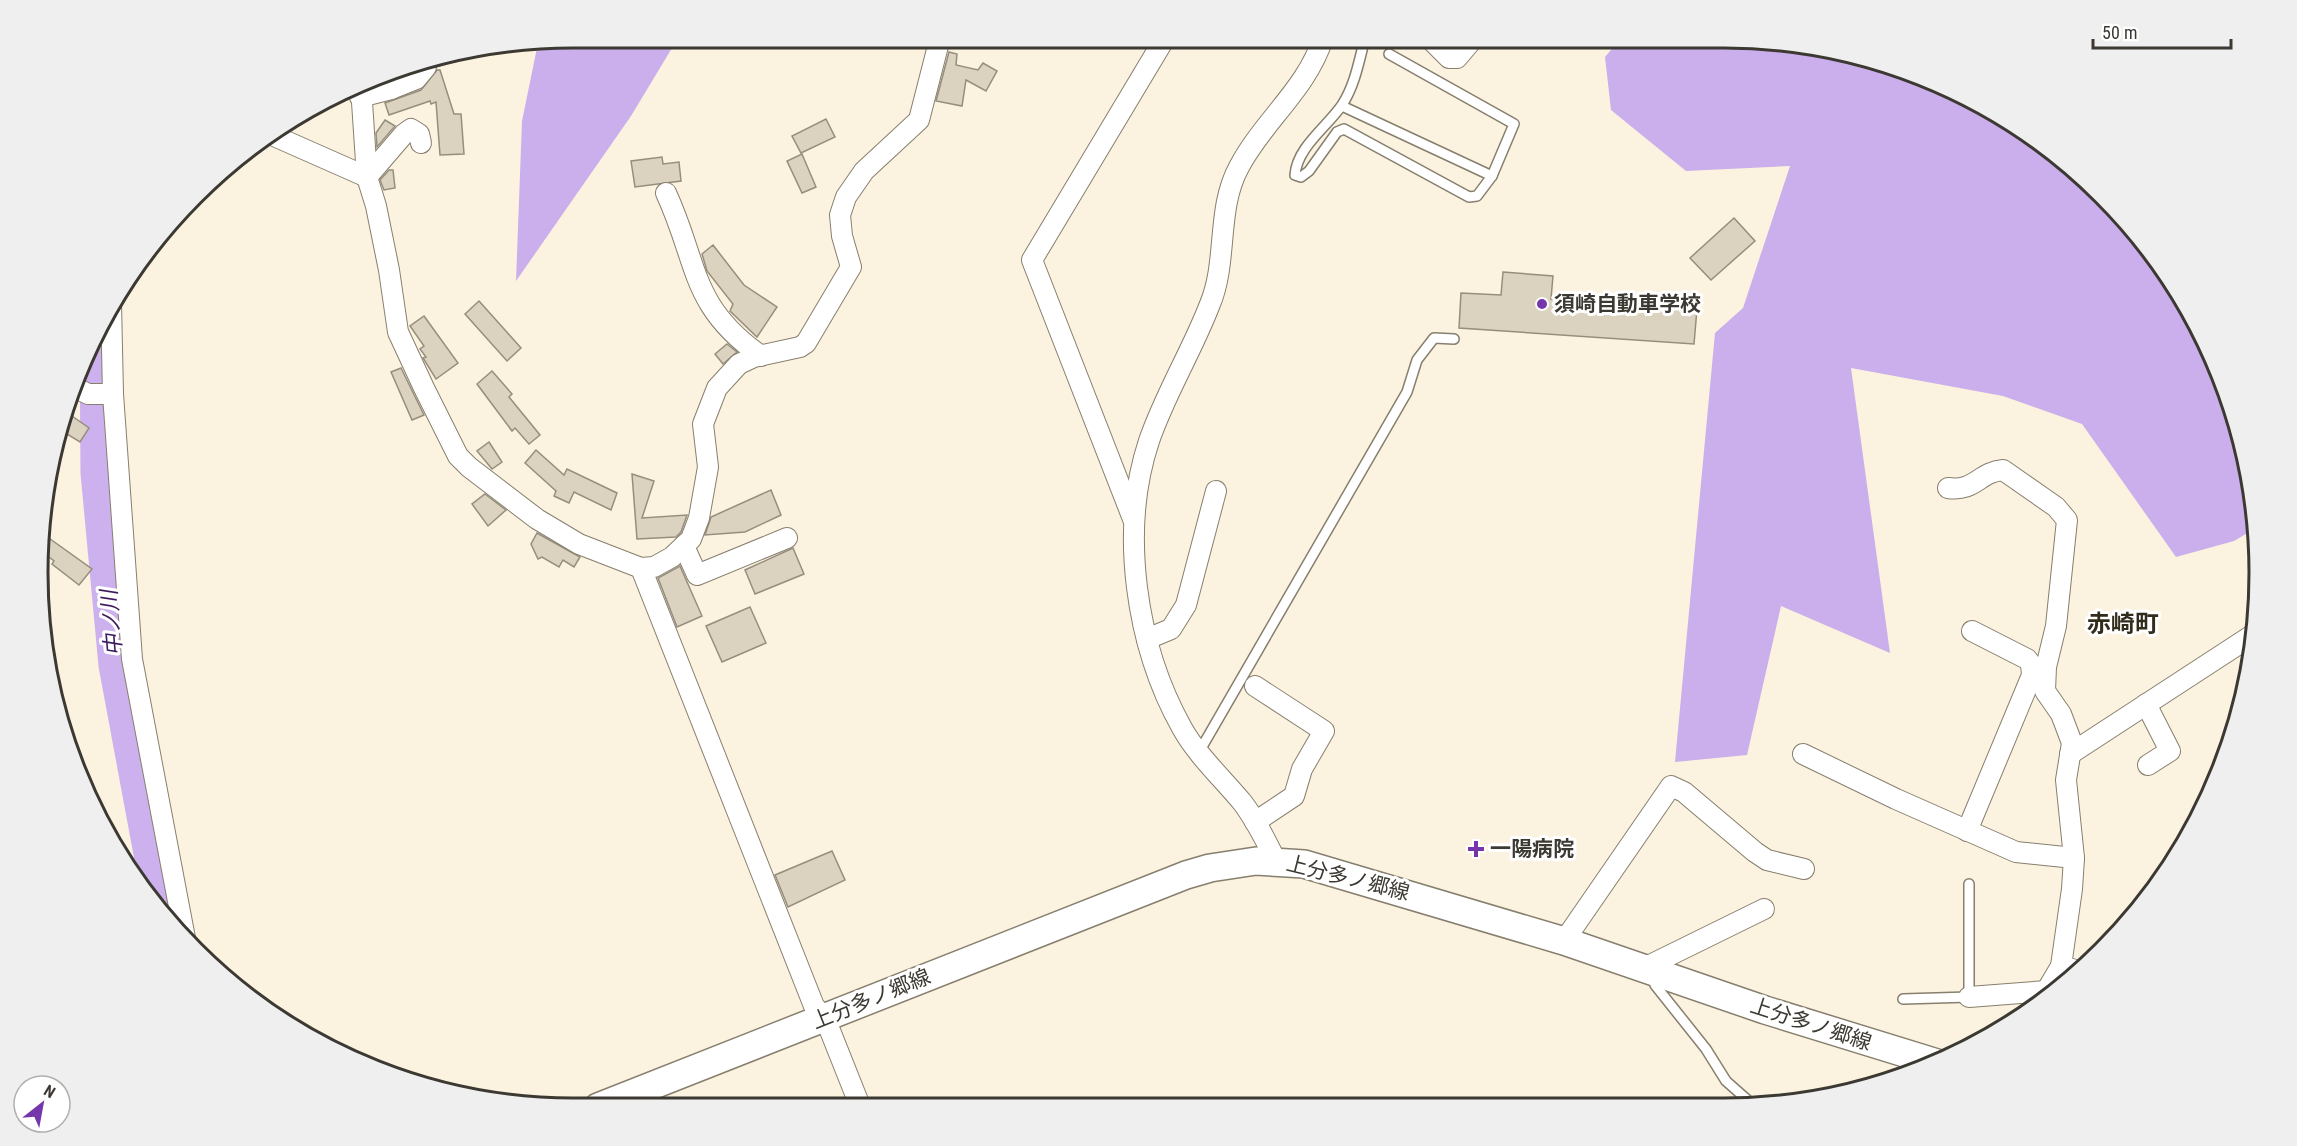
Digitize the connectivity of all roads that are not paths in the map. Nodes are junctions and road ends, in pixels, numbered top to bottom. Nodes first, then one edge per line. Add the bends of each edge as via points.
1 (937, 48) edge
2 (1159, 48) edge
3 (1319, 48) edge
4 (1363, 48) edge
5 (1439, 48) edge
6 (1466, 48) edge
7 (1389, 54) dead end
8 (423, 70) edge
9 (393, 80) edge
10 (391, 88) junction
11 (364, 91) edge
12 (360, 93) edge
13 (1342, 106) junction
14 (278, 138) edge
15 (421, 144) dead end
16 (367, 177) junction
17 (1492, 177) junction
18 (666, 193) dead end
19 (105, 334) edge
20 (1454, 339) dead end
21 (760, 356) junction
22 (95, 393) edge
23 (1948, 488) dead end
24 (1216, 490) dead end
25 (1135, 524) junction
26 (787, 538) dead end
27 (684, 546) junction
28 (641, 568) junction
29 (1972, 631) dead end
30 (1147, 639) junction
31 (2245, 640) edge
32 (2039, 675) junction
33 (1255, 686) dead end
34 (2146, 704) junction
35 (1199, 752) junction
36 (1803, 754) dead end
37 (2070, 754) junction
38 (2148, 765) dead end
39 (1255, 822) junction
40 (1967, 831) junction
41 (2074, 858) junction
42 (1276, 861) junction
43 (1804, 868) dead end
44 (1969, 884) dead end
45 (1764, 909) dead end
46 (182, 923) edge
47 (1564, 941) junction
48 (2070, 968) edge
49 (1641, 971) junction
50 (1969, 997) junction
51 (2033, 998) edge
52 (1903, 999) dead end
53 (825, 1018) junction
54 (1923, 1059) edge
55 (1744, 1097) edge
56 (621, 1098) edge
57 (856, 1098) edge

1 - 21 street via 919,120 864,171 846,197 840,215 851,267 830,304 806,343
2 - 25 street via 1032,260
3 - 25 street via 1312,68 1248,153 1234,178 1226,207 1215,292 1149,441 1138,483
4 - 13 lane via 1353,87
5 - 6 street via 1449,58 1457,58
7 - 17 lane via 1514,124
8 - 10 street via 416,79
9 - 10 street
10 - 11 street
12 - 16 street
13 - 17 lane
13 - 17 lane via 1296,162 1295,175 1301,177 1309,171 1337,132 1344,129 1468,196 1477,196
14 - 16 street
15 - 16 street via 419,134 411,129
16 - 28 street via 390,270 398,332 458,456 537,519 595,552
18 - 21 street via 708,304 723,326
19 - 22 street
20 - 35 lane via 1434,338 1417,360 1407,392
21 - 27 street via 739,364 706,410 705,491 699,518
22 - 46 street via 132,659
23 - 32 street via 1971,487 2003,470 2064,514 2067,528 2057,615
24 - 30 street via 1186,605 1171,629
25 - 30 street via 1137,586
26 - 27 street via 697,575
27 - 28 street via 654,567
28 - 53 street via 814,1006
29 - 32 street via 2027,659
30 - 35 street via 1171,708
31 - 34 street
32 - 37 street via 2069,732
32 - 40 street
33 - 39 street via 1323,731 1302,769 1294,796
34 - 37 street
34 - 38 street via 2170,751
35 - 39 street
36 - 40 street
37 - 41 street via 2066,780
39 - 42 street
40 - 41 street via 2016,852
41 - 48 street
42 - 47 main road, 上分多ノ郷線 via 1304,864 1401,890
42 - 53 main road, 上分多ノ郷線 via 1232,864 1186,875
43 - 47 street via 1767,860 1684,792 1671,786
44 - 50 lane
45 - 49 street
47 - 49 main road, 上分多ノ郷線
49 - 54 main road, 上分多ノ郷線
49 - 55 lane via 1706,1049 1726,1082
50 - 51 street
50 - 52 lane
53 - 56 main road, 上分多ノ郷線
53 - 57 street

